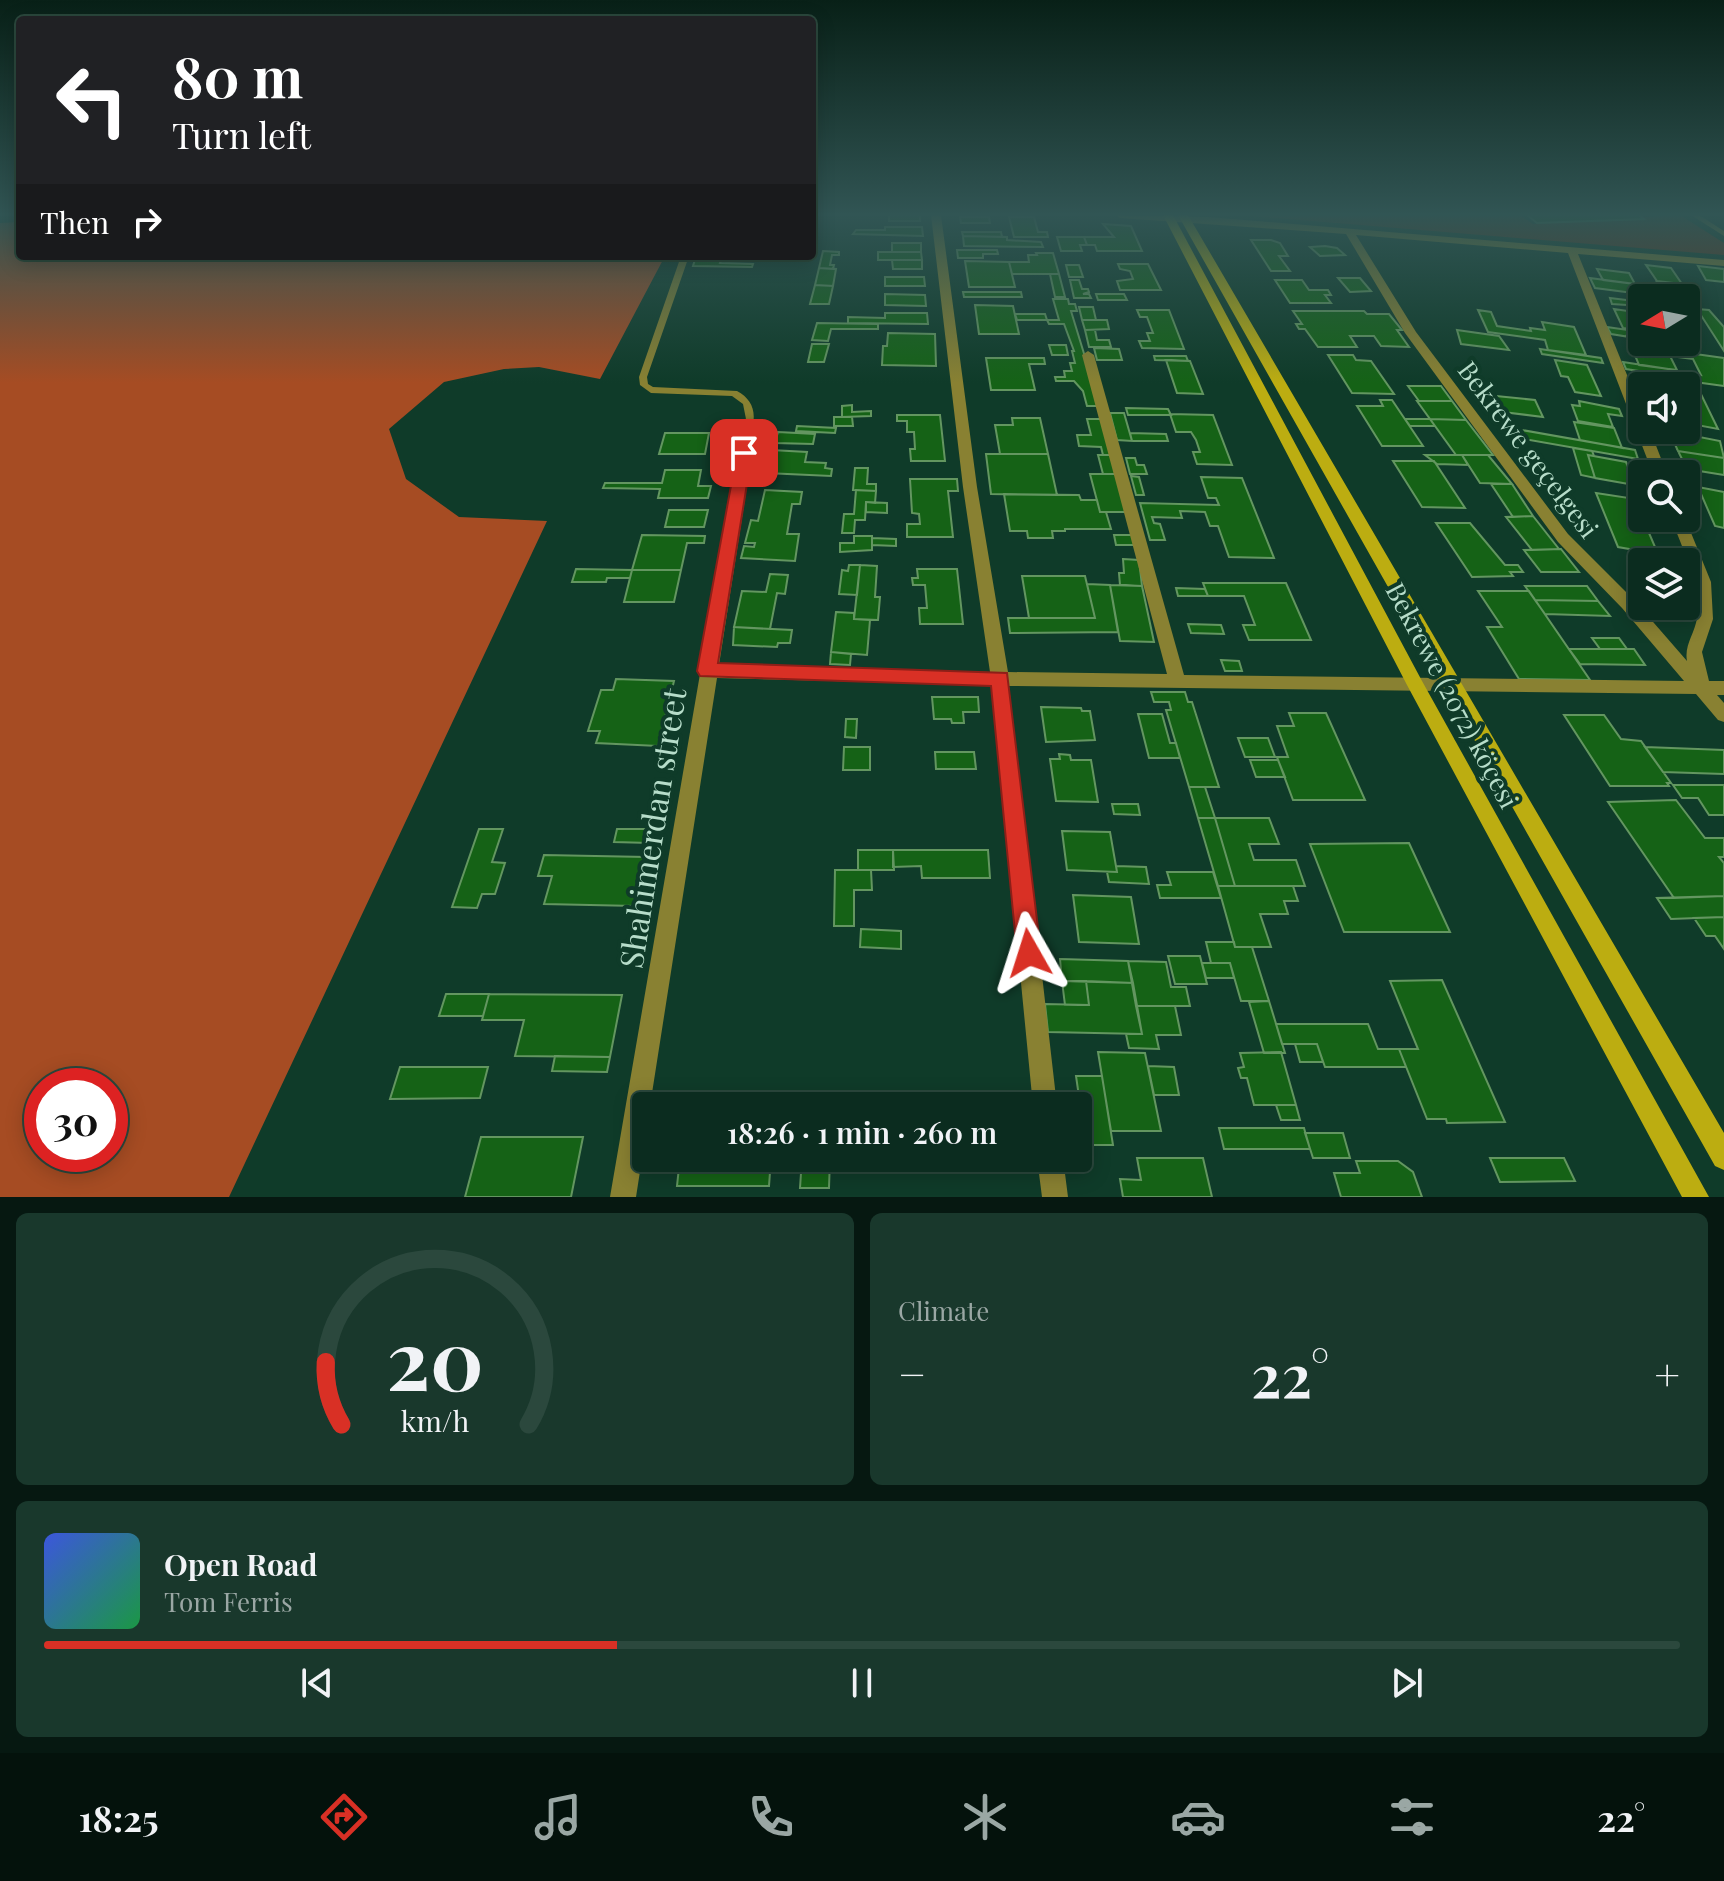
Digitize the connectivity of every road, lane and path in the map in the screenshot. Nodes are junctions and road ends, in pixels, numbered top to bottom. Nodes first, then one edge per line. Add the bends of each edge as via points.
1 (680, 271) edge
2 (943, 271) edge
3 (1204, 271) edge
4 (1208, 271) edge
5 (1373, 271) edge
6 (1580, 271) edge
7 (1088, 355) dead end
8 (1628, 393) edge
9 (750, 422) joint
10 (1683, 532) edge
11 (707, 671) junction
12 (1000, 679) junction
13 (1177, 681) junction
14 (1416, 685) junction
15 (1451, 685) junction
16 (1702, 688) junction
17 (1724, 688) edge
18 (1724, 715) edge
19 (1044, 1092) edge
20 (1724, 1157) edge
21 (1052, 1172) edge
22 (623, 1197) edge
23 (1055, 1197) edge
24 (1696, 1197) edge

1 - 9 lane via 644,385 651,390 734,393 749,406
2 - 12 street
3 - 14 main road, Bekrewe (2072) köçesi
4 - 15 main road, Bekrewe (2072) köçesi
5 - 16 street, Bekrewe geçelgesi via 1411,333 1563,538
6 - 8 street
7 - 13 street
9 - 11 street, Shahimerdan street
10 - 16 street via 1703,582 1705,619 1694,652
11 - 12 street
11 - 22 street, Shahimerdan street
12 - 13 street
12 - 19 street
13 - 14 street
14 - 15 street
14 - 24 main road, Bekrewe (2072) köçesi
15 - 16 street
15 - 20 main road, Bekrewe (2072) köçesi
16 - 17 street
16 - 18 street, Bekrewe geçelgesi
21 - 23 street

